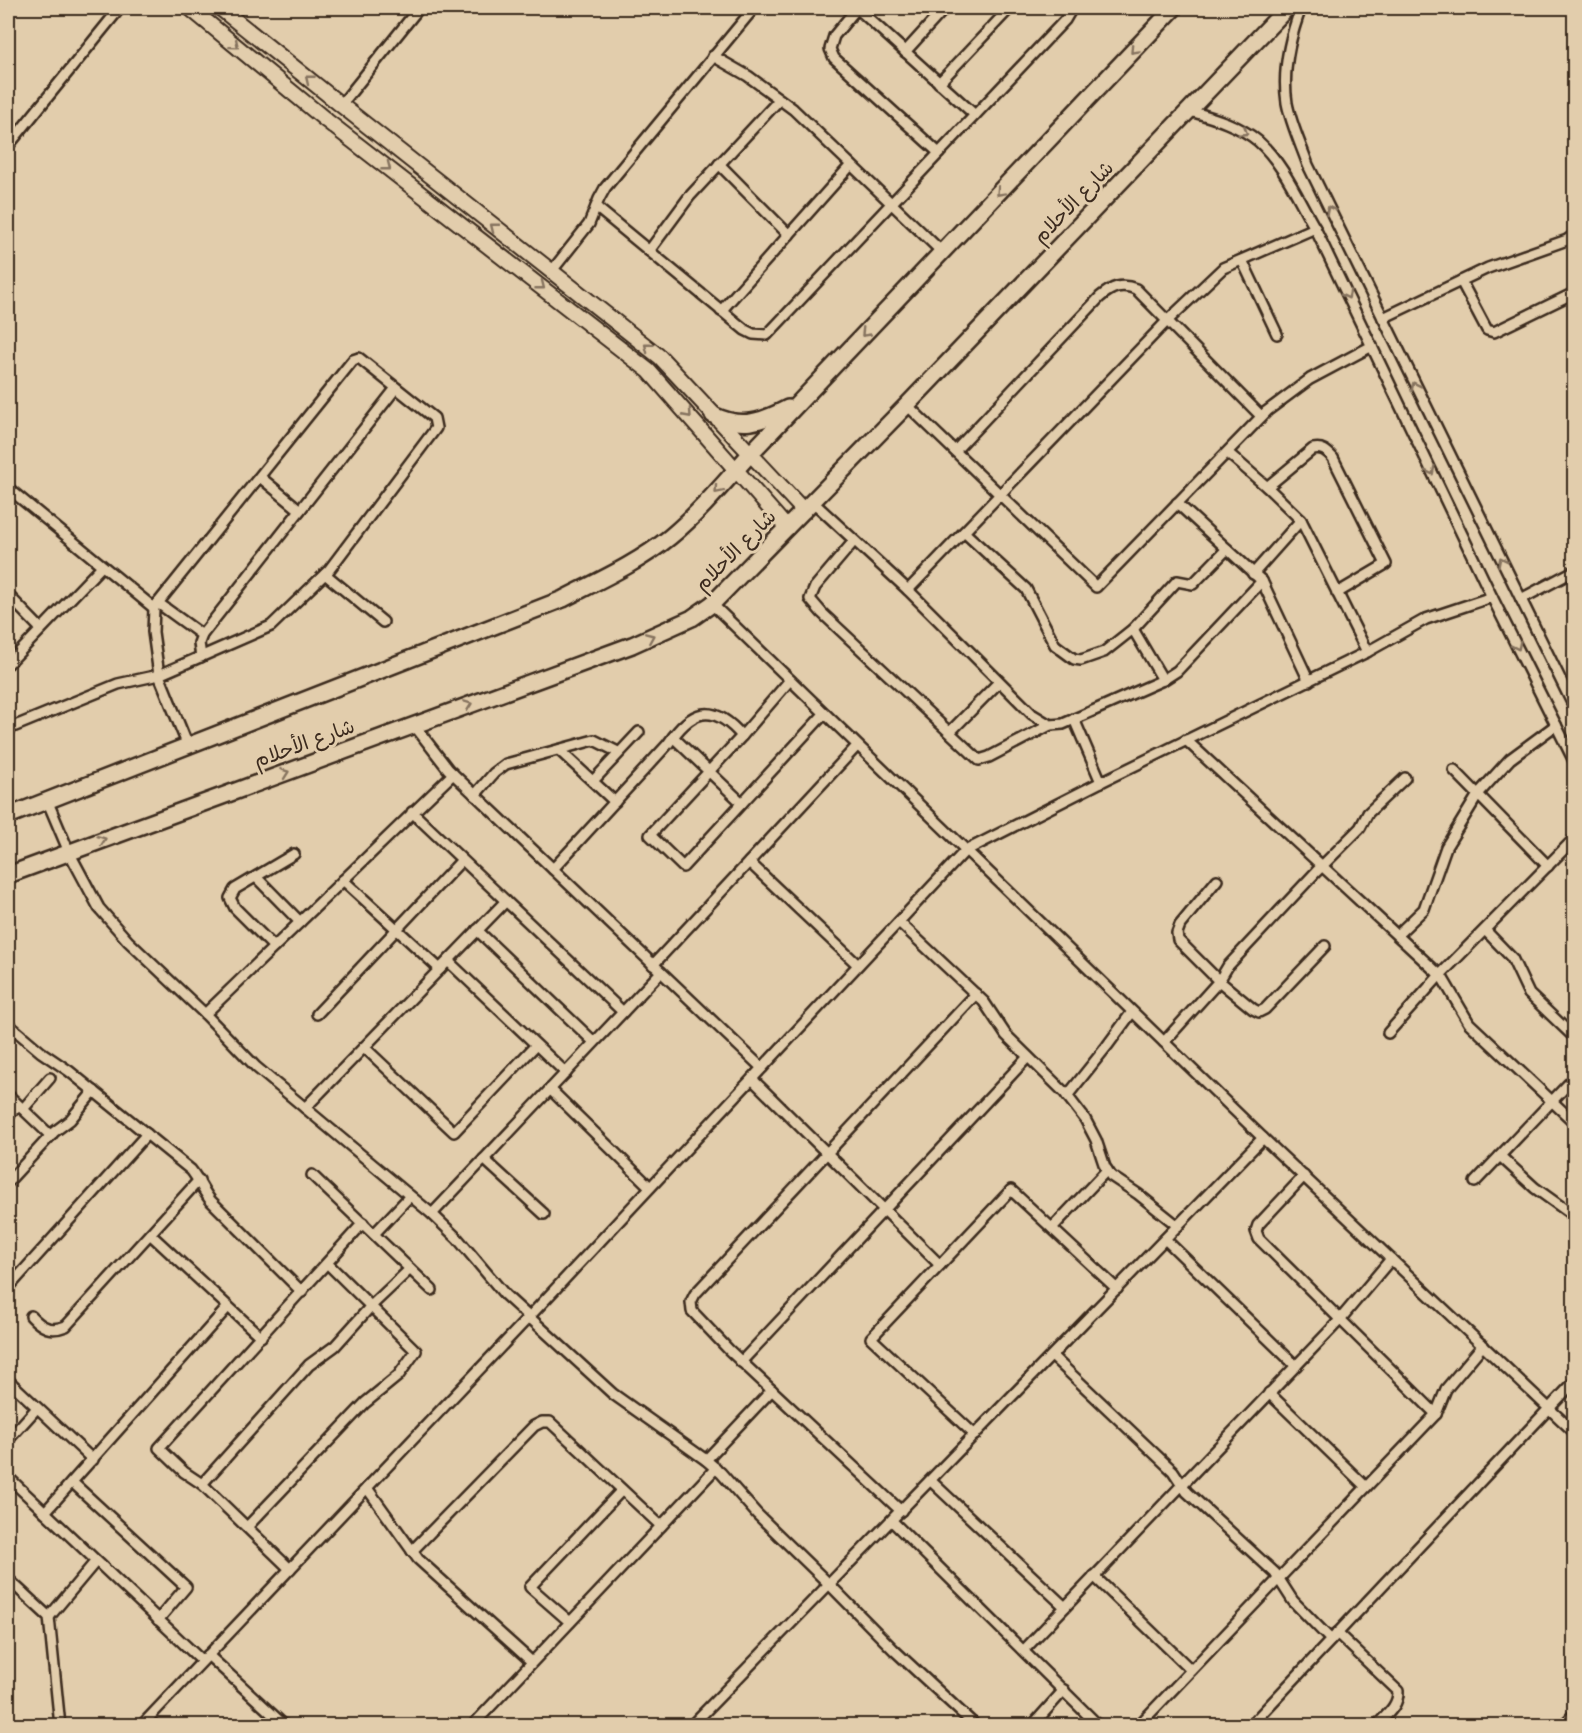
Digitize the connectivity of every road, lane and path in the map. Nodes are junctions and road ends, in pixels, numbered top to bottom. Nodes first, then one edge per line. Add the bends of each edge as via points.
1 (120, 8) edge
2 (190, 8) edge
3 (220, 8) edge
4 (419, 8) edge
5 (754, 8) edge
6 (857, 8) edge
7 (945, 8) edge
8 (1010, 8) edge
9 (1072, 8) edge
10 (1174, 8) edge
11 (1287, 8) edge
12 (1301, 8) edge
13 (905, 52) junction
14 (713, 56) junction
15 (939, 82) junction
16 (779, 100) junction
17 (340, 105) junction
18 (1190, 111) junction
19 (975, 115) junction
20 (327, 121) junction
21 (8, 146) edge
22 (939, 153) junction
23 (719, 164) junction
24 (851, 165) junction
25 (891, 204) junction
26 (596, 207) junction
27 (1315, 228) junction
28 (789, 235) junction
29 (1575, 235) edge
30 (649, 250) junction
31 (942, 252) junction
32 (1242, 260) junction
33 (551, 272) junction
34 (1461, 281) junction
35 (1575, 293) edge
36 (722, 311) junction
37 (604, 313) junction
38 (1383, 318) junction
39 (1167, 321) junction
40 (593, 326) junction
41 (1277, 334) dead end
42 (1371, 346) junction
43 (396, 388) junction
44 (799, 403) junction
45 (907, 405) junction
46 (713, 415) junction
47 (1262, 416) junction
48 (955, 451) junction
49 (1228, 453) junction
50 (750, 454) junction
51 (736, 469) junction
52 (260, 477) junction
53 (1267, 487) junction
54 (8, 488) edge
55 (1001, 494) junction
56 (1177, 503) junction
57 (809, 506) junction
58 (300, 510) junction
59 (1301, 520) junction
60 (787, 528) junction
61 (964, 532) junction
62 (854, 542) junction
63 (1227, 549) junction
64 (102, 566) junction
65 (1575, 571) edge
66 (1253, 573) junction
67 (325, 574) junction
68 (1262, 581) junction
69 (908, 590) junction
70 (1337, 593) junction
71 (8, 595) edge
72 (1492, 597) junction
73 (1521, 598) junction
74 (712, 604) junction
75 (156, 606) junction
76 (383, 622) dead end
77 (41, 629) junction
78 (1133, 629) junction
79 (202, 635) junction
80 (1367, 652) junction
81 (201, 657) junction
82 (8, 664) edge
83 (159, 675) junction
84 (790, 680) junction
85 (1163, 680) junction
86 (1309, 681) junction
87 (999, 682) junction
88 (1575, 707) edge
89 (824, 714) junction
90 (1074, 719) junction
91 (414, 725) junction
92 (1050, 725) junction
93 (1556, 725) junction
94 (8, 729) edge
95 (639, 732) dead end
96 (950, 732) junction
97 (742, 736) junction
98 (673, 737) junction
99 (1186, 740) junction
100 (188, 746) junction
101 (857, 746) junction
102 (559, 750) junction
103 (618, 752) junction
104 (1575, 762) edge
105 (1454, 770) dead end
106 (709, 771) junction
107 (453, 774) junction
108 (1406, 778) dead end
109 (592, 781) junction
110 (1101, 782) junction
111 (1479, 793) junction
112 (475, 795) junction
113 (47, 800) junction
114 (615, 802) junction
115 (742, 803) junction
116 (412, 812) junction
117 (8, 816) edge
118 (1575, 840) edge
119 (965, 851) junction
120 (69, 852) junction
121 (294, 854) dead end
122 (462, 860) junction
123 (749, 862) junction
124 (1322, 866) junction
125 (1548, 866) junction
126 (553, 869) junction
127 (8, 875) edge
128 (256, 877) junction
129 (343, 880) junction
130 (1217, 880) dead end
131 (506, 901) junction
132 (300, 922) junction
133 (899, 922) junction
134 (397, 929) junction
135 (477, 930) junction
136 (1485, 930) junction
137 (1397, 935) junction
138 (1324, 946) dead end
139 (274, 947) junction
140 (448, 961) junction
141 (653, 965) junction
142 (858, 966) junction
143 (440, 969) junction
144 (661, 972) junction
145 (1440, 975) junction
146 (1220, 981) junction
147 (976, 994) junction
148 (623, 1012) junction
149 (1132, 1012) junction
150 (206, 1014) junction
151 (317, 1014) dead end
152 (8, 1024) edge
153 (1388, 1033) dead end
154 (1575, 1037) edge
155 (594, 1042) junction
156 (1164, 1042) junction
157 (536, 1045) junction
158 (364, 1047) junction
159 (1028, 1057) junction
160 (762, 1068) junction
161 (566, 1072) junction
162 (50, 1078) dead end
163 (1575, 1078) edge
164 (752, 1079) junction
165 (550, 1089) junction
166 (94, 1091) junction
167 (8, 1095) edge
168 (1067, 1096) junction
169 (1552, 1101) junction
170 (20, 1107) junction
171 (305, 1108) junction
172 (8, 1116) edge
173 (1575, 1122) edge
174 (147, 1134) junction
175 (51, 1136) junction
176 (1263, 1138) junction
177 (827, 1153) junction
178 (1500, 1156) junction
179 (484, 1159) junction
180 (1107, 1170) junction
181 (312, 1175) dead end
182 (1304, 1176) junction
183 (200, 1180) junction
184 (8, 1182) edge
185 (1475, 1182) dead end
186 (650, 1187) junction
187 (410, 1196) junction
188 (884, 1210) junction
189 (432, 1214) junction
190 (544, 1214) dead end
191 (1575, 1216) edge
192 (363, 1223) junction
193 (1178, 1226) junction
194 (1052, 1228) junction
195 (150, 1234) junction
196 (374, 1234) junction
197 (1165, 1239) junction
198 (1391, 1259) junction
199 (328, 1264) junction
200 (940, 1265) junction
201 (410, 1269) junction
202 (8, 1288) edge
203 (1117, 1288) junction
204 (432, 1290) dead end
205 (302, 1292) junction
206 (371, 1306) junction
207 (228, 1307) junction
208 (31, 1316) dead end
209 (530, 1316) junction
210 (1340, 1319) junction
211 (261, 1337) junction
212 (1483, 1345) junction
213 (1052, 1356) junction
214 (741, 1362) junction
215 (1296, 1366) junction
216 (8, 1380) edge
217 (1575, 1382) edge
218 (772, 1390) junction
219 (1269, 1394) junction
220 (37, 1408) junction
221 (1550, 1408) junction
222 (1436, 1414) junction
223 (1575, 1432) edge
224 (975, 1435) junction
225 (8, 1440) edge
226 (93, 1460) junction
227 (706, 1460) junction
228 (716, 1468) junction
229 (8, 1476) edge
230 (931, 1481) junction
231 (72, 1482) junction
232 (202, 1484) junction
233 (1182, 1484) junction
234 (1366, 1487) junction
235 (367, 1488) junction
236 (622, 1490) junction
237 (902, 1511) junction
238 (45, 1512) junction
239 (892, 1521) junction
240 (661, 1526) junction
241 (247, 1527) junction
242 (412, 1551) junction
243 (96, 1561) junction
244 (290, 1569) junction
245 (1094, 1576) junction
246 (1278, 1578) junction
247 (8, 1579) edge
248 (830, 1585) junction
249 (1065, 1607) junction
250 (49, 1617) junction
251 (158, 1620) junction
252 (570, 1622) junction
253 (1334, 1637) junction
254 (1024, 1650) junction
255 (205, 1658) junction
256 (532, 1662) junction
257 (1191, 1670) junction
258 (1064, 1690) junction
259 (1575, 1714) edge
260 (60, 1725) edge
261 (141, 1725) edge
262 (285, 1725) edge
263 (472, 1725) edge
264 (691, 1725) edge
265 (976, 1725) edge
266 (1032, 1725) edge
267 (1099, 1725) edge
268 (1138, 1725) edge
269 (1250, 1725) edge
270 (1376, 1725) edge
271 (1563, 1725) edge

1 - 21 street
2 -> 20 main road
17 -> 3 main road
4 - 17 street
5 - 14 street
6 - 13 street
6 - 22 street via 834,36 830,49 834,58
7 - 13 street
8 - 15 street
9 - 19 street
10 -> 31 main road, شارع الأحلام
11 - 18 main road, شارع الأحلام
38 -> 12 street via 1308,165 1288,104 1290,40
13 - 15 street
14 - 16 street
14 - 26 street via 605,188
15 - 19 street
16 - 23 street
16 - 24 street
17 - 20 main road
33 -> 17 main road
18 -> 27 street via 1236,127 1258,141 1274,159
18 - 45 main road, شارع الأحلام
19 - 22 street
20 -> 40 main road
22 - 25 street
23 - 28 street
23 - 30 street via 689,196
24 - 25 street
24 - 28 street
25 - 31 street
25 - 36 street via 767,335 745,330
26 - 30 street
26 - 33 street via 590,224
27 - 32 street
27 -> 42 street
28 - 36 street
29 - 34 street
30 - 36 street
31 -> 44 main road, شارع الأحلام
32 - 39 street via 1223,268
32 - 41 street
33 - 37 main road
34 - 35 street via 1487,330 1494,332
34 - 38 street
37 - 40 main road
46 -> 37 main road via 660,357
73 -> 38 street
39 - 47 street
39 - 48 street via 1136,289 1118,285 1108,291
39 - 55 street
40 -> 51 main road via 649,370
42 - 47 street via 1310,378
42 -> 72 street
43 - 52 street via 359,358 354,360
43 - 58 street
43 - 67 street via 434,418 436,428
44 - 46 main road via 754,422 733,422
44 - 50 main road, شارع الأحلام
45 - 48 street
45 - 57 main road, شارع الأحلام
46 - 50 main road
47 - 49 street
48 - 55 street
49 - 53 street
49 - 56 street
50 - 51 main road, شارع الأحلام
50 - 57 main road
51 - 60 main road
51 -> 100 main road, شارع الأحلام via 669,538 632,564 563,599
52 - 58 street
52 - 75 street
53 - 59 street
53 - 70 street via 1312,449 1327,450 1334,458 1386,564
54 - 64 street
55 - 56 street via 1096,587
55 - 61 street
56 - 63 street
57 - 60 main road, شارع الأحلام
57 - 62 street
58 - 79 street
59 - 66 street
59 - 70 street
60 - 74 main road, شارع الأحلام
61 - 69 street
61 - 78 street via 1026,589 1054,645 1074,658 1081,660 1104,652
62 - 69 street
62 - 96 street via 810,598
63 - 66 street
63 - 78 street via 1193,584 1177,581
64 - 75 street
64 - 77 street
65 - 73 street
66 - 68 street
67 - 76 street
67 - 81 street via 271,626
68 - 85 street via 1177,671
68 - 86 street
69 - 87 street
70 - 80 street
71 - 77 street
72 - 80 street via 1426,619
72 -> 93 street
73 - 88 street
74 - 84 street
91 -> 74 main road, شارع الأحلام via 632,645 692,618
75 - 79 street
75 - 83 street via 153,632
77 - 82 street
78 - 85 street
79 - 81 street
80 - 86 street
81 - 83 street
83 - 94 street via 118,684
83 - 100 street
84 - 89 street
84 - 97 street
85 - 90 street
86 - 99 street
87 - 92 street via 1032,714
87 - 96 street
89 - 101 street
89 - 115 street
90 - 92 street
90 - 110 street
91 - 107 street
120 -> 91 main road, شارع الأحلام
92 - 96 street via 979,760
93 - 104 street
93 - 111 street via 1510,759
95 - 103 street
97 - 98 street via 731,723 706,712 690,718
97 - 106 street
98 - 106 street
98 - 114 street
99 - 110 street
99 - 124 street
100 - 113 main road, شارع الأحلام
101 - 119 street
101 - 123 street
102 - 103 street via 594,740
102 - 109 street
102 - 112 street via 506,764
103 - 109 street
105 - 111 street
106 - 115 street
106 - 115 street via 650,834 683,867
107 - 112 street
107 - 116 street
108 - 124 street via 1368,813 1360,828
109 - 114 street
110 - 119 street
111 - 125 street
111 - 137 street via 1446,847 1424,909
112 - 126 street
113 - 117 main road, شارع الأحلام
113 - 120 street
114 - 126 street
116 - 122 street
116 - 129 street
118 - 125 street
119 - 133 street
119 - 149 street
120 - 127 main road, شارع الأحلام
120 - 150 street via 99,908
121 - 128 street
122 - 131 street
122 - 134 street
123 - 141 street
123 - 142 street
124 - 137 street
124 - 146 street via 1228,966
125 - 136 street
126 - 141 street
128 - 132 street
128 - 139 street via 235,889 230,898
129 - 132 street
129 - 134 street
130 - 146 street via 1177,933 1178,940
131 - 135 street
131 - 148 street
132 - 139 street
133 - 142 street
133 - 147 street
134 - 143 street
134 - 151 street
135 - 140 street
135 - 155 street
136 - 145 street
136 - 154 street via 1512,958 1529,994
137 - 145 street
138 - 146 street via 1260,1012
139 - 150 street
140 - 143 street
140 - 157 street
141 - 144 street
142 - 160 street
143 - 158 street
144 - 148 street
144 - 160 street
145 - 153 street
145 - 169 street via 1469,1023
146 - 156 street
147 - 159 street
147 - 177 street
148 - 155 street
149 - 156 street
149 - 168 street
150 - 171 street via 256,1067
152 - 166 street
155 - 161 street
156 - 176 street
157 - 158 street via 454,1132
157 - 161 street
158 - 171 street
159 - 168 street
159 - 188 street
160 - 164 street
161 - 165 street
162 - 170 street
163 - 169 street
164 - 177 street
164 - 186 street
165 - 179 street
165 - 186 street
166 - 174 street
166 - 175 street
167 - 170 street
168 - 180 street via 1085,1119
169 - 173 street
169 - 178 street
170 - 172 street
170 - 175 street
171 - 187 street
174 - 183 street
174 - 202 street
175 - 184 street
176 - 182 street
176 - 193 street
177 - 188 street
177 - 214 street via 691,1302 692,1311
178 - 185 street
178 - 191 street via 1535,1188
179 - 189 street
179 - 190 street
180 - 193 street
180 - 194 street
181 - 192 street
182 - 198 street
182 - 210 street via 1256,1231 1259,1239
183 - 195 street
183 - 205 street via 211,1201
186 - 209 street
187 - 189 street
187 - 196 street
188 - 200 street
188 - 214 street
189 - 209 street via 505,1295
192 - 196 street
192 - 199 street
193 - 197 street
194 - 200 street via 1011,1190
194 - 203 street
195 - 207 street
195 - 208 street via 66,1326 48,1329
196 - 201 street
197 - 203 street
197 - 215 street
198 - 210 street
198 - 212 street
199 - 205 street
199 - 206 street
200 - 224 street via 871,1338
201 - 204 street
201 - 206 street
203 - 213 street
205 - 211 street
206 - 232 street via 335,1346 309,1365
206 - 241 street via 416,1351 398,1376 364,1403
207 - 211 street
207 - 226 street
209 - 227 street via 612,1394
209 - 235 street
210 - 215 street
210 - 222 street
211 - 232 street via 159,1448
212 - 221 street
212 - 222 street via 1446,1389
213 - 224 street
213 - 233 street
214 - 218 street
215 - 219 street
216 - 220 street
217 - 221 street
218 - 227 street
218 - 237 street
219 - 233 street
219 - 234 street
220 - 225 street
220 - 226 street
221 - 223 street
221 - 253 street
222 - 234 street
224 - 230 street
226 - 231 street
227 - 228 street
228 - 240 street
228 - 248 street via 757,1515
229 - 238 street
230 - 237 street
230 - 249 street
231 - 238 street
231 - 251 street via 186,1587
232 - 241 street
233 - 245 street
233 - 246 street
234 - 246 street
235 - 242 street
235 - 244 street
236 - 240 street
236 - 242 street via 550,1422 542,1422
236 - 252 street via 530,1587
237 - 239 street
238 - 243 street
239 - 248 street
239 - 254 street
240 - 252 street
241 - 244 street
242 - 256 street
243 - 250 street
243 - 251 street
244 - 255 street
245 - 249 street
245 - 257 street
246 - 253 street via 1293,1601
246 - 257 street
247 - 250 street
248 - 264 street
248 - 265 street
249 - 254 street
250 - 260 street
251 - 255 street
252 - 256 street
253 - 269 street
253 - 270 street via 1398,1691 1394,1707
254 - 258 street
255 - 261 street
255 - 262 street
256 - 263 street
257 - 268 street
258 - 266 street
258 - 267 street
259 - 271 street

